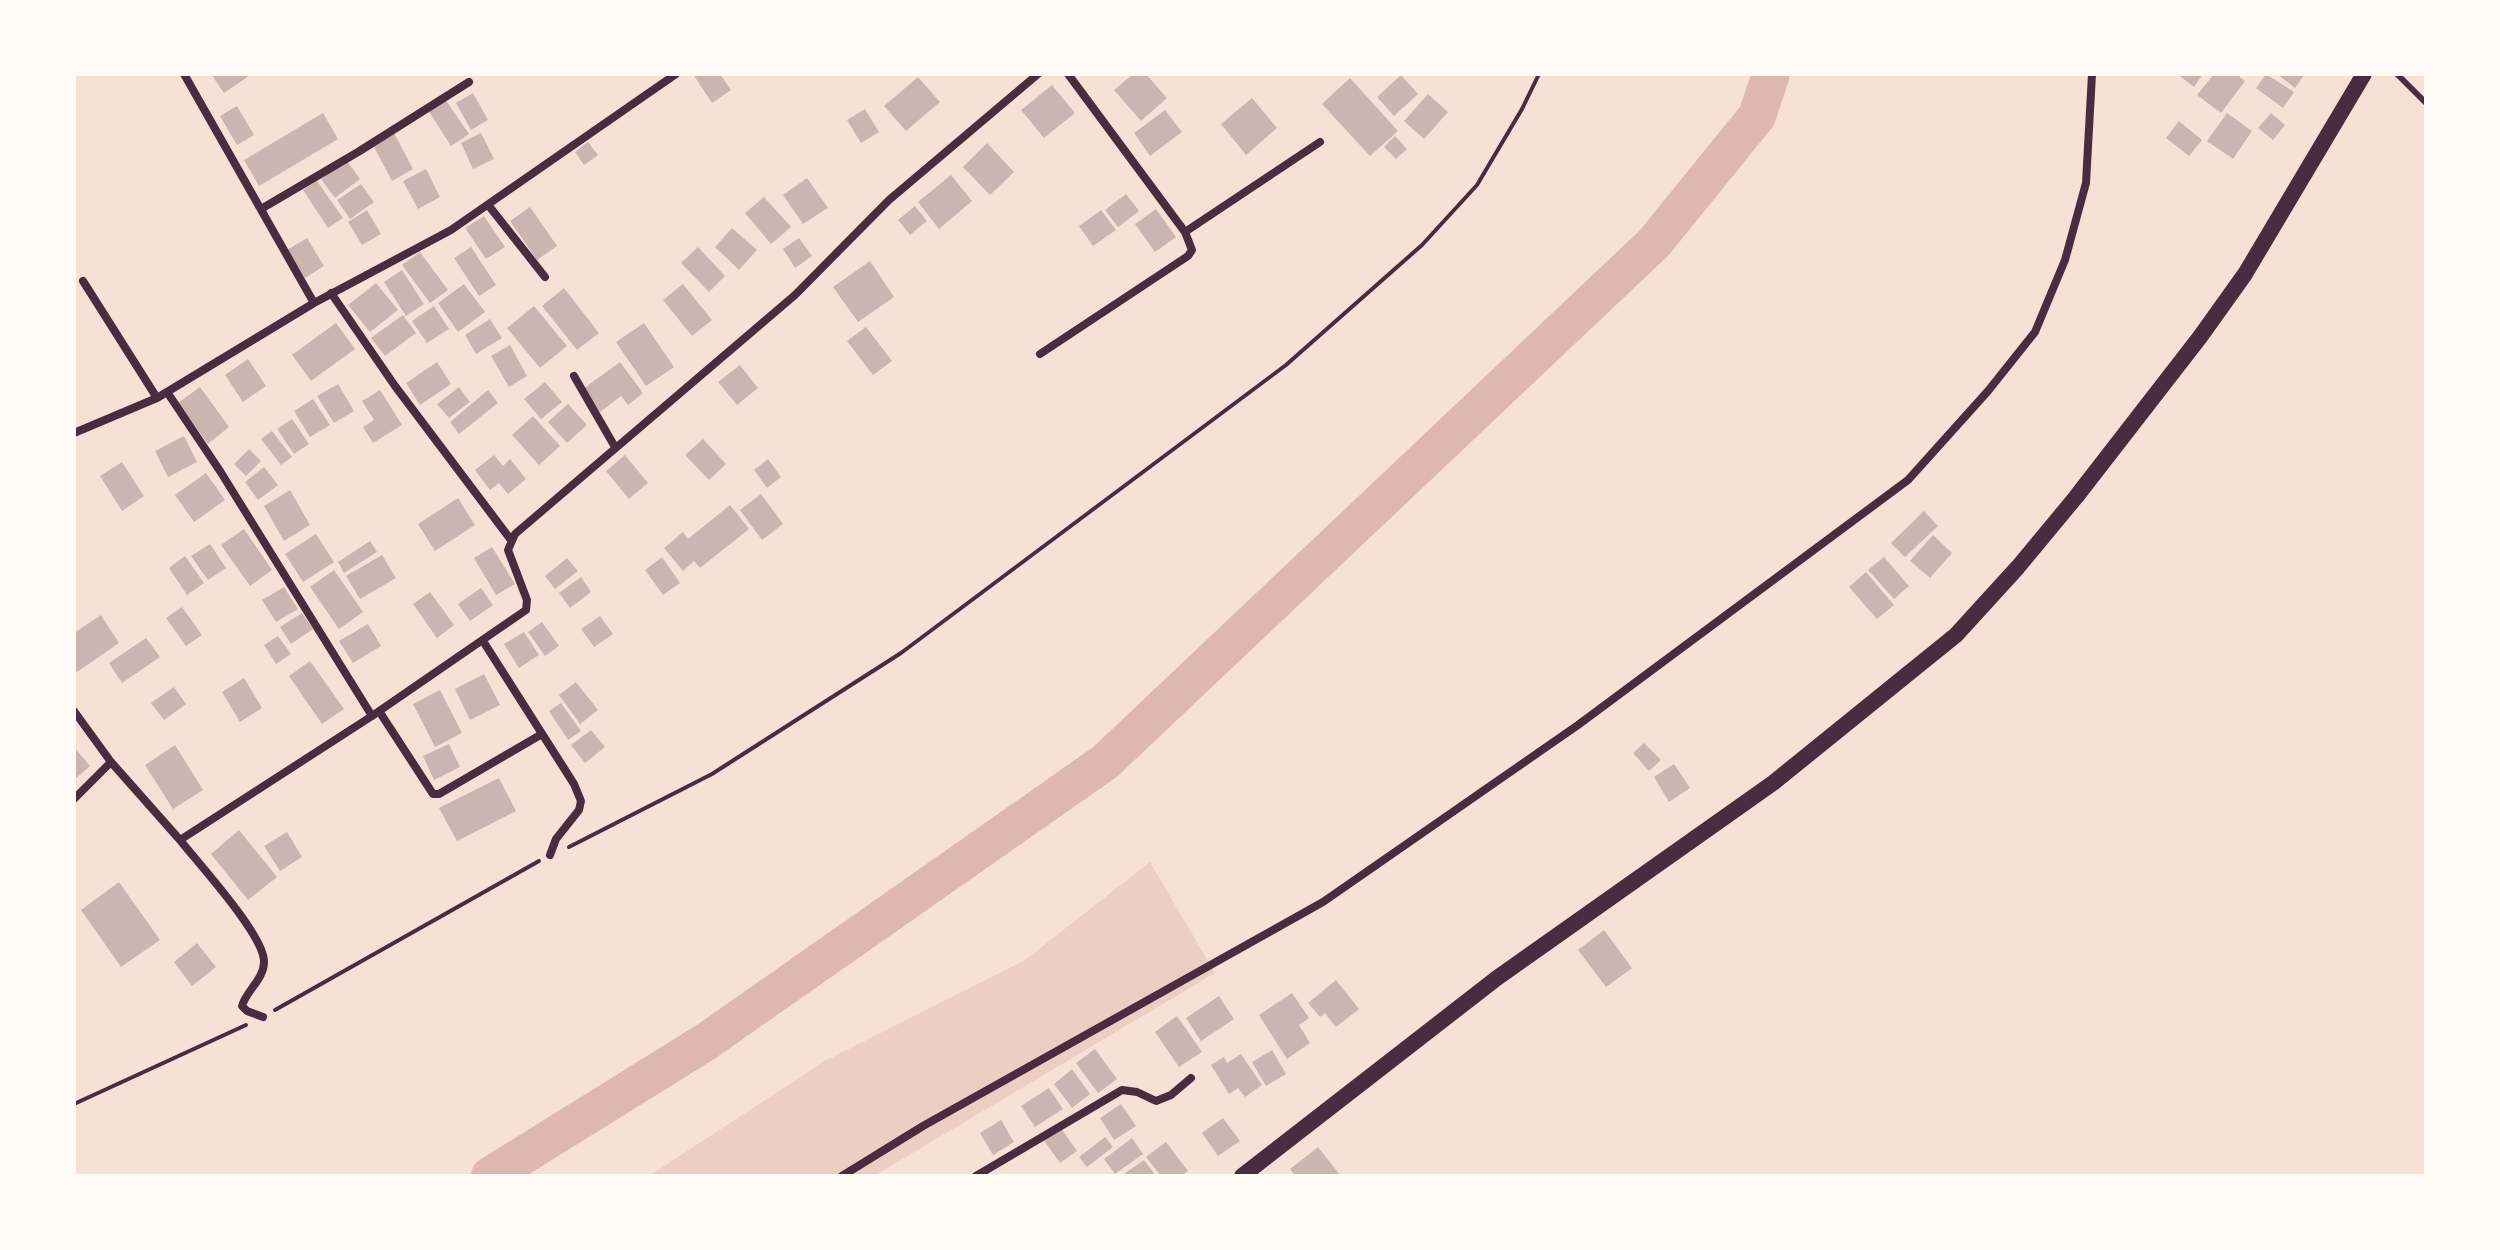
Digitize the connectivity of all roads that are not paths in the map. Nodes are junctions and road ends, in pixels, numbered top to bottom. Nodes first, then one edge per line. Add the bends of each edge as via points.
1 (184, 74) edge
2 (676, 74) edge
3 (1038, 74) edge
4 (1068, 74) edge
5 (2092, 74) edge
6 (2364, 74) edge
7 (2397, 74) edge
8 (469, 82) dead end
9 (2426, 103) edge
10 (1320, 142) dead end
11 (489, 206) junction
12 (261, 209) junction
13 (1185, 232) junction
14 (545, 277) dead end
15 (83, 281) dead end
16 (331, 293) junction
17 (314, 303) junction
18 (1040, 354) dead end
19 (574, 376) dead end
20 (167, 392) junction
21 (157, 398) junction
22 (74, 433) edge
23 (615, 447) junction
24 (511, 540) junction
25 (483, 641) junction
26 (74, 711) edge
27 (376, 713) junction
28 (542, 734) junction
29 (111, 762) junction
30 (74, 799) edge
31 (180, 840) junction
32 (550, 855) road end
33 (263, 1017) road end
34 (1191, 1078) dead end
35 (842, 1176) edge
36 (976, 1176) edge
37 (1242, 1176) edge

1 - 12 street
2 - 11 street
3 - 23 street via 889,200 795,295
4 - 13 street
5 - 35 street via 2086,183 2065,260 2035,332 1908,480 1578,725 1323,902
6 - 37 main road via 2253,262 2200,337 2076,497 1956,635 1773,783 1497,978
7 - 9 lane
8 - 12 street
10 - 13 street
11 - 14 street
11 - 16 street
12 - 17 street
13 - 18 street via 1192,246 1188,256
15 - 21 street
16 - 17 street
16 - 24 street
17 - 20 street
19 - 23 street
20 - 21 street
20 - 27 street
21 - 22 street
23 - 24 street
24 - 25 street via 508,554 529,606
25 - 27 street
25 - 28 street
26 - 29 street
27 - 28 street via 433,794
27 - 31 street
28 - 32 street via 581,801
29 - 30 street
29 - 31 street
31 - 33 street via 258,943 263,971 242,1004
34 - 36 street via 1156,1101 1122,1090

